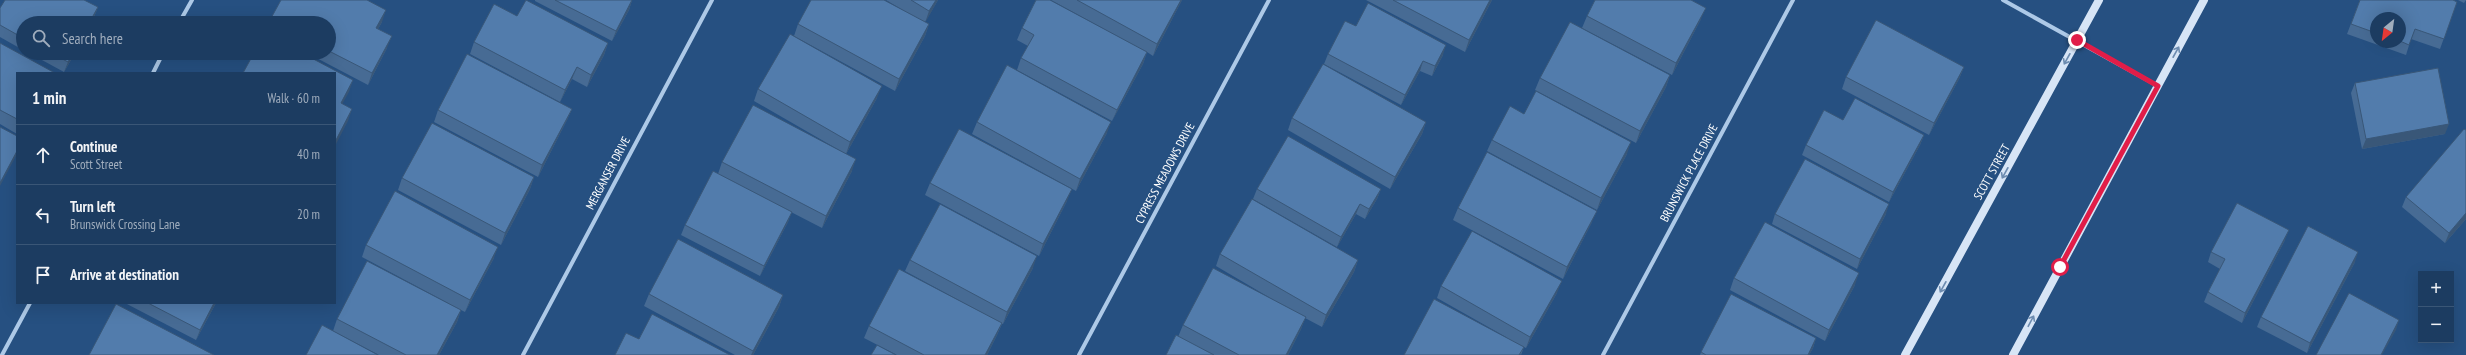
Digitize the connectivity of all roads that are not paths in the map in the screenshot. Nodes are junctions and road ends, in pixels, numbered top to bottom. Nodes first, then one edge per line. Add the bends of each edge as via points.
1 (192, 0) edge
2 (712, 0) edge
3 (1269, 0) edge
4 (1793, 0) edge
5 (2003, 0) edge
6 (2099, 0) edge
7 (2204, 0) edge
8 (183, 16) edge
9 (2077, 40) junction
10 (160, 60) edge
11 (154, 72) edge
12 (2158, 86) junction
13 (29, 304) edge
14 (2, 355) edge
15 (523, 355) edge
16 (1079, 355) edge
17 (1603, 355) edge
18 (1906, 355) edge
19 (2013, 355) edge

1 - 8 street
2 - 15 street, MERGANSER DRIVE
3 - 16 street, CYPRESS MEADOWS DRIVE
4 - 17 street, BRUNSWICK PLACE DRIVE
5 - 9 street
6 - 9 main road, SCOTT STREET
12 -> 7 main road
9 - 12 street
9 -> 18 main road, SCOTT STREET
10 - 11 street
19 -> 12 main road
13 - 14 street

